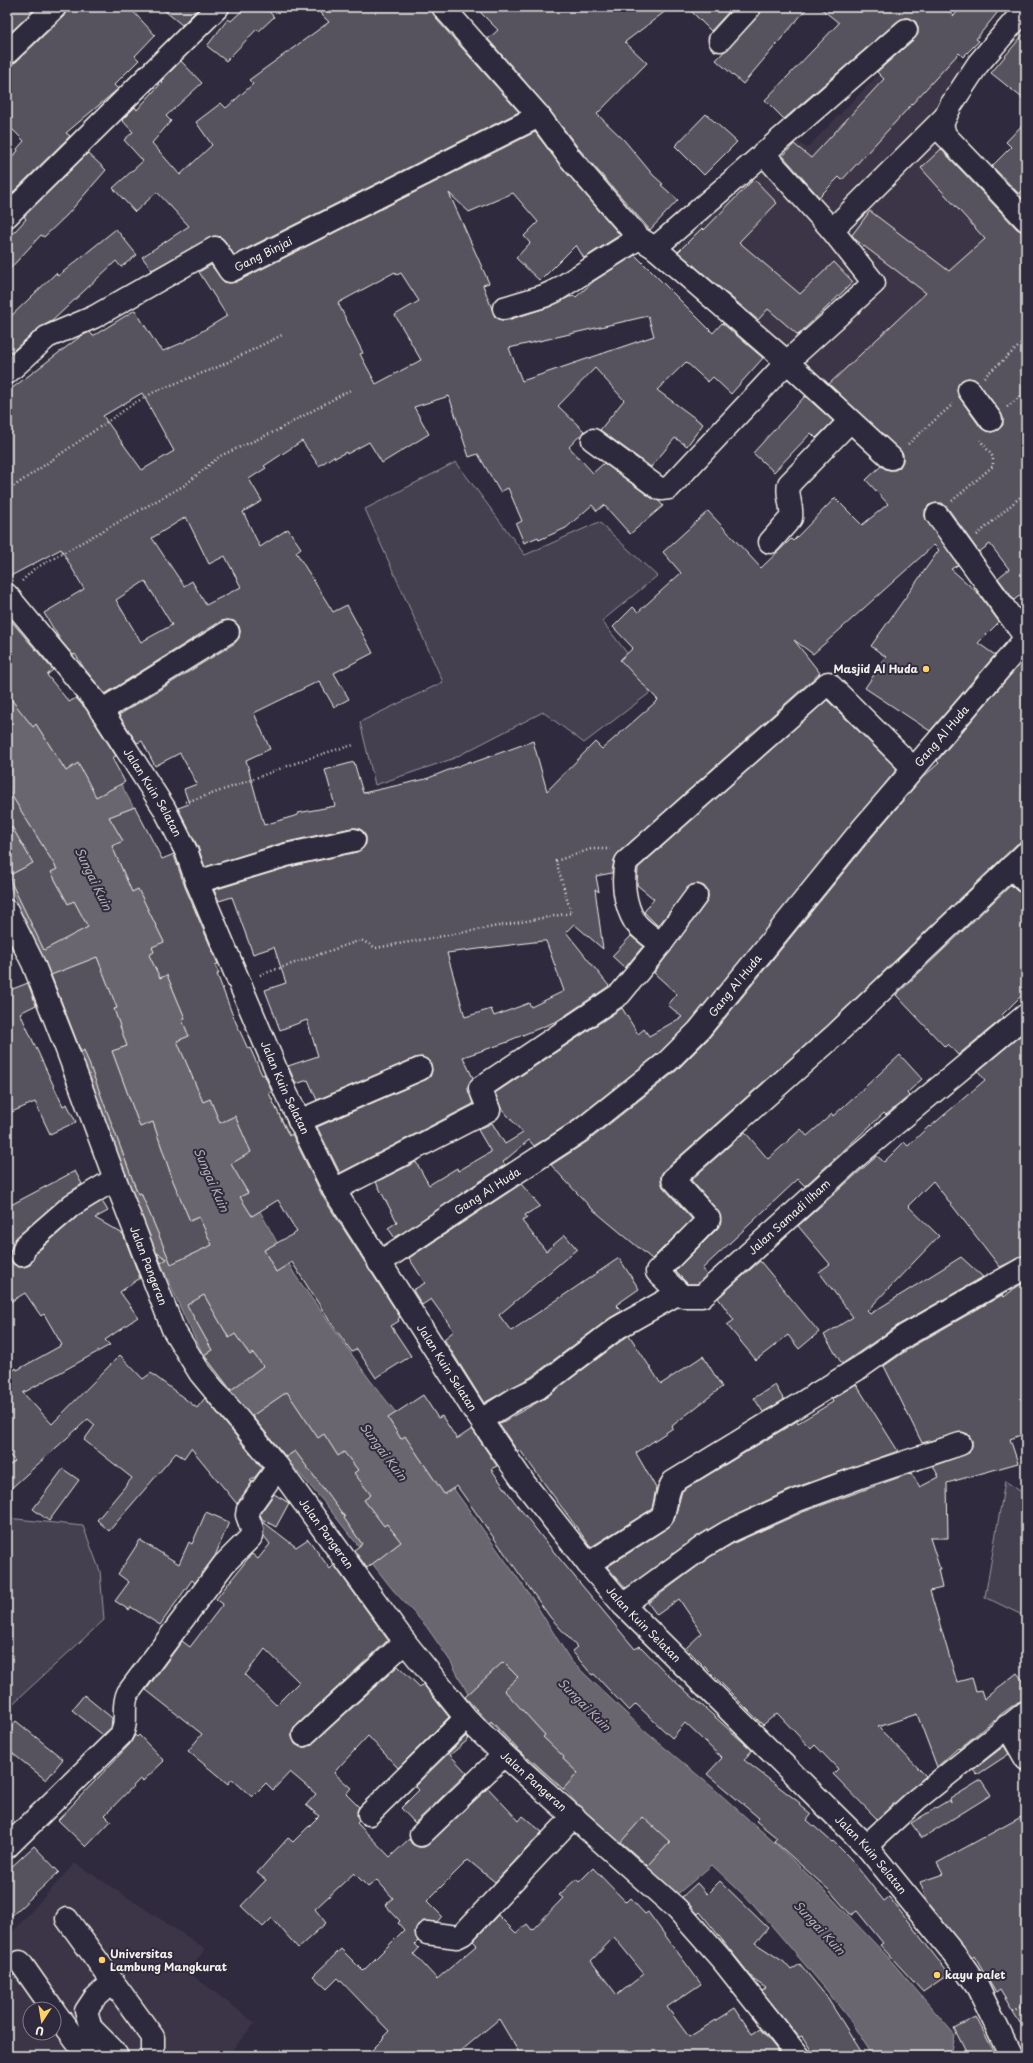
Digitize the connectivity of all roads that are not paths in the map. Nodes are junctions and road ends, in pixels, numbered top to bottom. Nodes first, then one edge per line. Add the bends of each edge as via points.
1 (55, 7) edge
2 (218, 7) edge
3 (443, 7) edge
4 (750, 7) edge
5 (1026, 8) edge
6 (906, 30) dead end
7 (720, 40) dead end
8 (7, 53) edge
9 (539, 116) junction
10 (944, 127) junction
11 (763, 153) junction
12 (7, 216) edge
13 (1025, 217) edge
14 (832, 230) junction
15 (647, 243) junction
16 (504, 308) dead end
17 (787, 362) junction
18 (7, 373) edge
19 (969, 390) dead end
20 (991, 420) road end
21 (850, 421) junction
22 (593, 440) dead end
23 (891, 458) dead end
24 (937, 515) road end
25 (770, 542) dead end
26 (8, 595) edge
27 (228, 632) dead end
28 (1026, 638) edge
29 (101, 711) junction
30 (913, 768) junction
31 (354, 840) dead end
32 (1021, 867) edge
33 (197, 882) junction
34 (696, 896) dead end
35 (7, 911) edge
36 (661, 944) junction
37 (1023, 1025) edge
38 (420, 1069) dead end
39 (299, 1121) junction
40 (114, 1179) junction
41 (334, 1190) junction
42 (22, 1255) dead end
43 (379, 1263) junction
44 (1026, 1267) edge
45 (679, 1293) junction
46 (481, 1420) junction
47 (960, 1444) dead end
48 (278, 1467) junction
49 (588, 1564) junction
50 (623, 1605) junction
51 (404, 1642) junction
52 (1026, 1712) edge
53 (466, 1718) junction
54 (1007, 1726) junction
55 (304, 1735) dead end
56 (504, 1755) junction
57 (1026, 1759) edge
58 (369, 1814) dead end
59 (574, 1816) junction
60 (421, 1835) dead end
61 (866, 1846) junction
62 (7, 1847) edge
63 (67, 1919) dead end
64 (427, 1933) dead end
65 (20, 1962) dead end
66 (113, 1982) junction
67 (47, 2001) edge
68 (62, 2022) edge
69 (88, 2056) edge
70 (117, 2056) edge
71 (153, 2056) edge
72 (798, 2056) edge
73 (1011, 2056) edge

1 - 8 street
2 - 12 street
3 - 9 street
4 - 7 street
5 - 10 street via 978,64
6 - 11 street
9 - 15 street via 569,157
9 - 18 street, Gang Binjai via 230,271 215,248 94,317 47,337
10 - 13 street
10 - 14 street
11 - 14 street
11 - 15 street
14 - 17 street via 874,283
15 - 16 street via 555,291
15 - 17 street
17 - 21 street
17 - 22 street via 665,489 657,487
19 - 20 street
21 - 23 street
21 - 25 street via 789,484 787,492 791,518
24 - 28 street
26 - 29 street, Jalan Kuin Selatan
27 - 29 street
28 - 30 street, Gang Al Huda
29 - 33 street, Jalan Kuin Selatan via 164,808 187,853
30 - 36 street via 828,683 626,862 623,876 629,908 636,923
30 - 43 street, Gang Al Huda via 699,1030 668,1061 580,1131
31 - 33 street via 286,855
32 - 45 street via 673,1179 708,1219 657,1272
33 - 39 street, Jalan Kuin Selatan
34 - 36 street
35 - 40 street, Jalan Pangeran via 33,963
36 - 41 street via 620,994 480,1088 489,1110
37 - 45 street, Jalan Samadi Ilham via 858,1155 702,1296 682,1296
38 - 39 street
39 - 41 street, Jalan Kuin Selatan
40 - 42 street via 72,1205 25,1246
40 - 48 street, Jalan Pangeran via 174,1329 200,1373
41 - 43 street, Jalan Kuin Selatan
43 - 46 street, Jalan Kuin Selatan
44 - 49 street via 906,1335 859,1368 673,1482 669,1488 662,1517
45 - 46 street via 617,1328 538,1388
46 - 49 street, Jalan Kuin Selatan via 525,1484
47 - 50 street via 798,1500 728,1532
48 - 51 street, Jalan Pangeran
48 - 62 street via 248,1509 251,1536 224,1564 128,1693 124,1706 125,1725 121,1736
49 - 50 street, Jalan Kuin Selatan
50 - 61 street, Jalan Kuin Selatan
51 - 53 street, Jalan Pangeran
51 - 55 street
52 - 54 street
53 - 56 street, Jalan Pangeran
53 - 58 street
54 - 57 street
54 - 61 street via 917,1799
56 - 59 street, Jalan Pangeran
56 - 60 street
59 - 64 street via 463,1934 457,1937
59 - 72 street, Jalan Pangeran via 677,1909 723,1961
61 - 73 street, Jalan Kuin Selatan via 950,1949 978,1988
63 - 66 street
65 - 67 street
66 - 70 street via 94,1998 86,2011 91,2028
66 - 71 street via 154,2037
68 - 69 street

